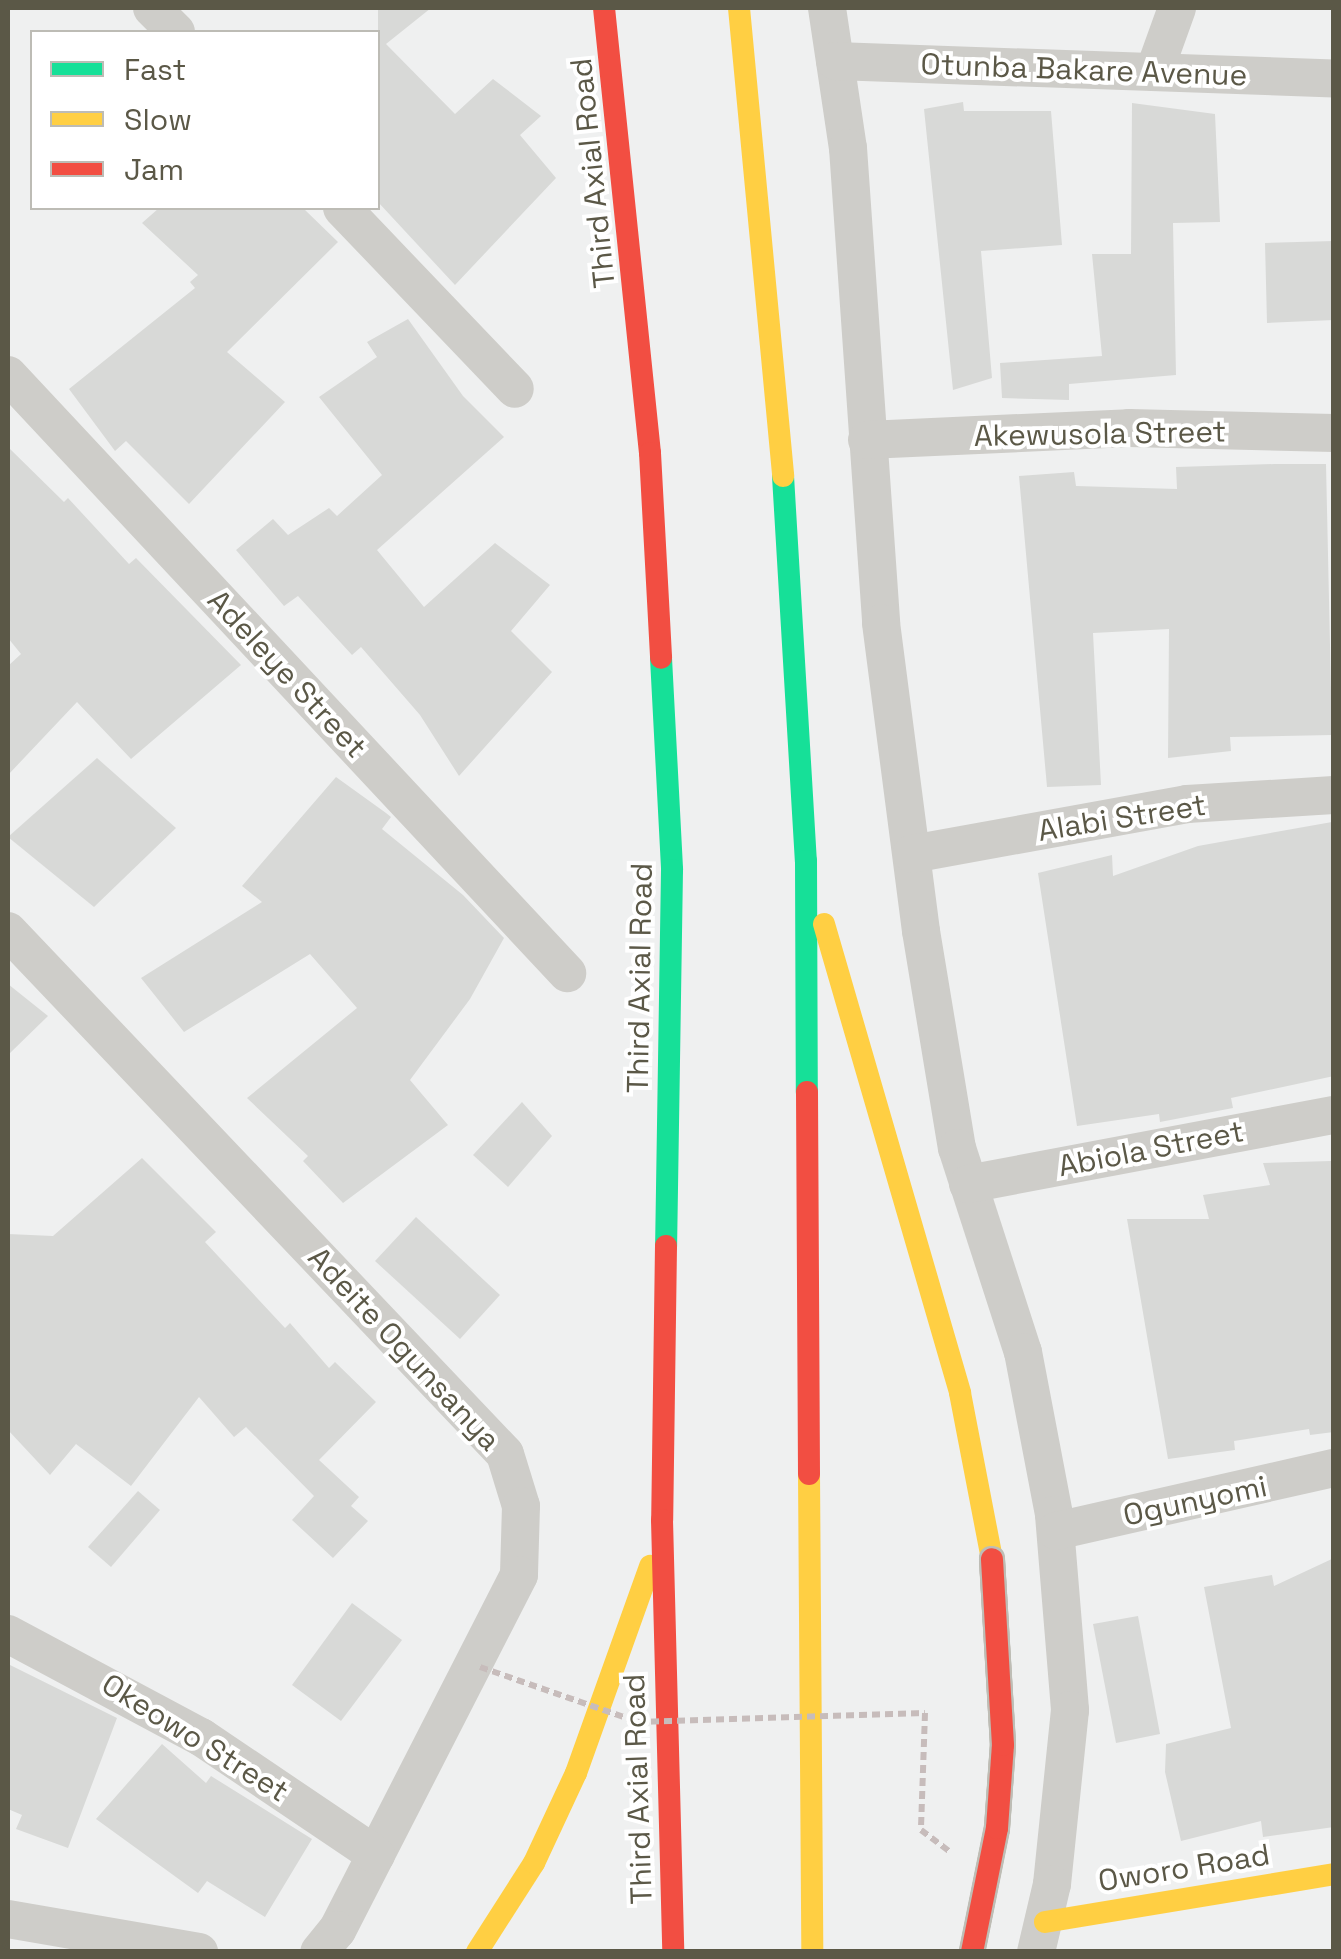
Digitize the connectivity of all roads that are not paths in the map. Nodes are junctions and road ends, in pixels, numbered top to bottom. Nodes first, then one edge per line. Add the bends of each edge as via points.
1 (152, 8) edge
2 (604, 8) edge
3 (739, 8) edge
4 (827, 8) edge
5 (1176, 8) edge
6 (174, 30) edge
7 (835, 61) junction
8 (1154, 72) junction
9 (1334, 78) edge
10 (344, 210) edge
11 (8, 375) edge
12 (514, 389) dead end
13 (1334, 433) edge
14 (867, 440) junction
15 (1334, 795) edge
16 (912, 854) junction
17 (806, 861) junction
18 (8, 931) edge
19 (567, 973) dead end
20 (1334, 1114) edge
21 (968, 1184) junction
22 (1334, 1468) edge
23 (662, 1520) junction
24 (1056, 1531) junction
25 (8, 1634) edge
26 (376, 1855) junction
27 (1334, 1874) edge
28 (8, 1920) edge
29 (1040, 1937) edge
30 (199, 1952) edge
31 (319, 1952) edge
32 (477, 1952) edge
33 (674, 1952) edge
34 (812, 1952) edge
35 (972, 1952) edge

1 - 6 street
2 - 23 main road, Third Axial Road via 650,453 672,870
3 - 17 main road via 774,336
4 - 7 street
5 - 8 street
7 - 8 street, Otunba Bakare Avenue
7 - 14 street via 848,148
8 - 9 street, Otunba Bakare Avenue
10 - 12 street
11 - 19 street, Adeleye Street
13 - 14 street, Akewusola Street via 1129,428
14 - 16 street via 881,622
15 - 16 street, Alabi Street via 1187,804
16 - 21 street
17 - 34 main road
17 - 35 main road, bridge via 960,1394 992,1559 1003,1745 998,1828
18 - 26 street, Adeite Ogunsanya via 505,1454 521,1506 518,1575
20 - 21 street, Abiola Street
21 - 24 street via 1024,1352
22 - 24 street, Ogunyomi
23 - 32 main road via 641,1599 576,1774 534,1863
23 - 33 main road, Third Axial Road
24 - 29 street via 1070,1710
25 - 26 street, Okeowo Street via 201,1737
26 - 31 street, Adeite Ogunsanya
27 - 29 main road, Oworo Road
28 - 30 street

